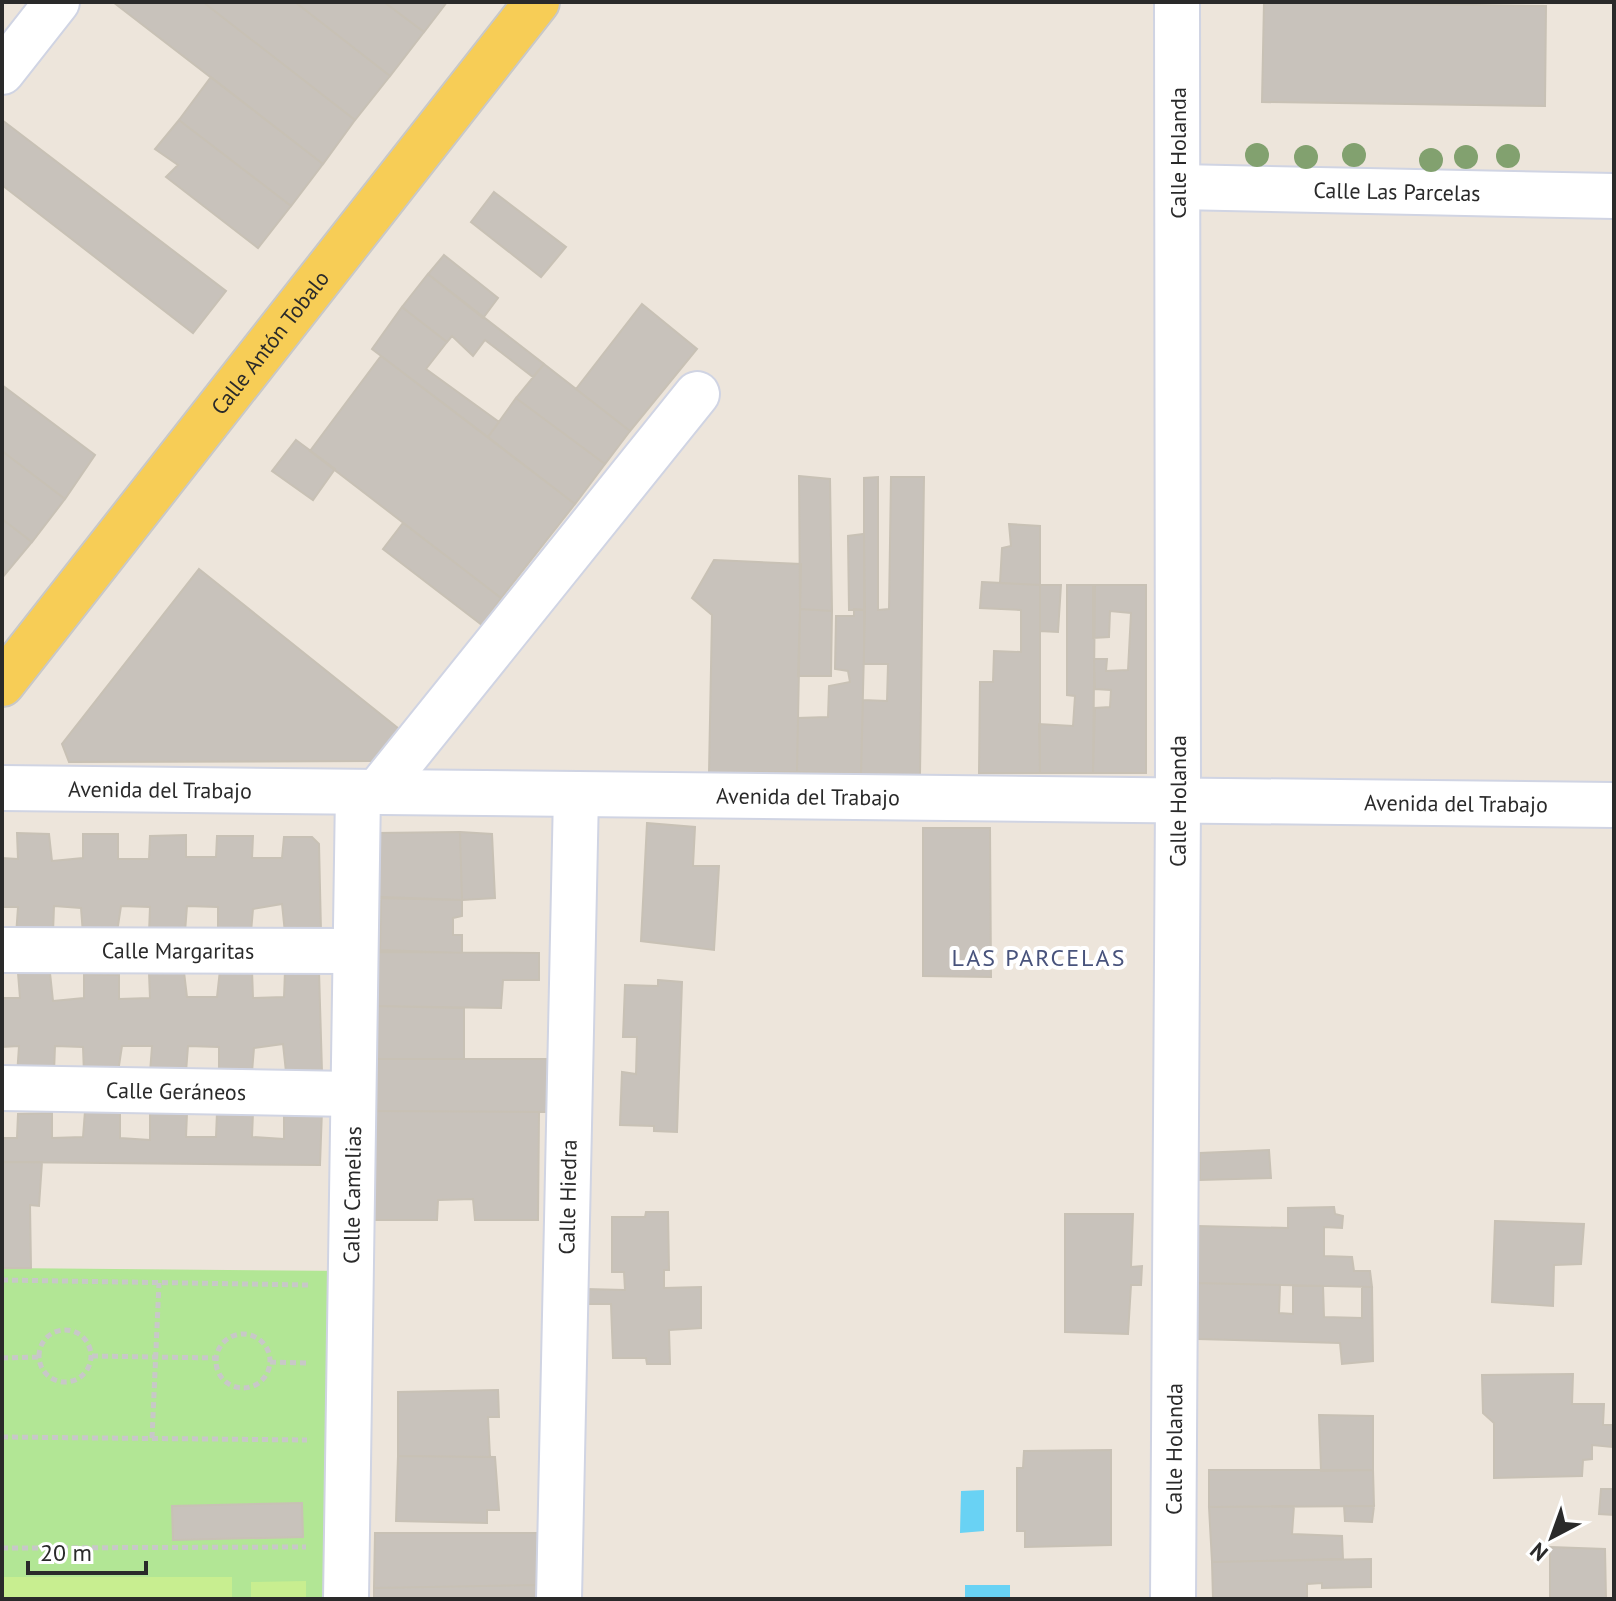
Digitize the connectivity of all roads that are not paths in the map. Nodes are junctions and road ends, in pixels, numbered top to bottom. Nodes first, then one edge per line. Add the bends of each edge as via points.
1 (57, 2) edge
2 (537, 2) edge
3 (1177, 2) edge
4 (2, 72) edge
5 (1179, 187) junction
6 (1614, 196) edge
7 (697, 394) dead end
8 (2, 684) edge
9 (2, 788) edge
10 (367, 792) junction
11 (576, 794) junction
12 (1178, 801) junction
13 (1614, 805) edge
14 (2, 950) edge
15 (353, 951) junction
16 (2, 1088) edge
17 (352, 1094) junction
18 (346, 1599) edge
19 (559, 1599) edge
20 (1173, 1599) edge

1 - 4 street
2 - 8 main road, Calle Antón Tobalo
3 - 5 street, Calle Holanda
5 - 6 street, Calle Las Parcelas
5 - 12 street, Calle Holanda
7 - 10 street
9 - 10 street, Avenida del Trabajo
10 - 11 street, Avenida del Trabajo
10 - 15 street, Calle Camelias
11 - 12 street, Avenida del Trabajo
11 - 19 street, Calle Hiedra
12 - 13 street, Avenida del Trabajo
12 - 20 street, Calle Holanda
14 - 15 street, Calle Margaritas
15 - 17 street, Calle Camelias
16 - 17 street, Calle Geráneos
17 - 18 street, Calle Camelias

